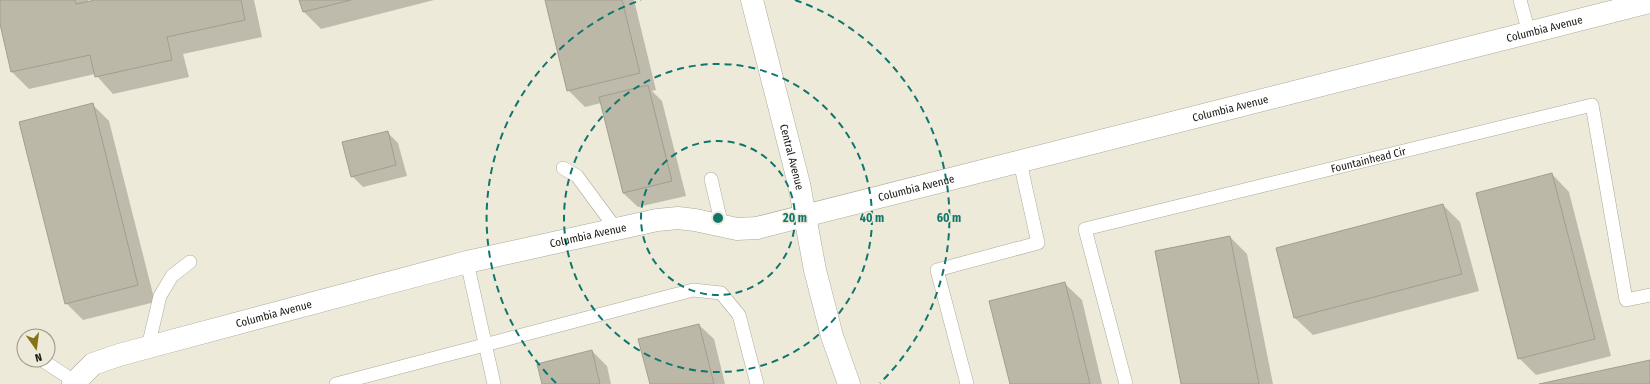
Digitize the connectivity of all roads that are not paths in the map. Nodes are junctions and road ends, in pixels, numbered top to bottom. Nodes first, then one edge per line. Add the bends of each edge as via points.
1 (752, 0) edge
2 (1520, 0) edge
3 (1650, 2) edge
4 (1529, 33) junction
5 (1020, 162) junction
6 (563, 168) dead end
7 (711, 179) dead end
8 (804, 217) junction
9 (722, 226) junction
10 (616, 229) junction
11 (190, 262) dead end
12 (467, 262) junction
13 (1650, 295) edge
14 (484, 345) junction
15 (148, 347) junction
16 (53, 368) edge
17 (74, 383) edge
18 (336, 384) edge
19 (494, 384) edge
20 (757, 384) edge
21 (849, 384) edge
22 (967, 384) edge
23 (1126, 384) edge

1 - 8 street, Central Avenue
2 - 4 lane
3 - 4 street, Columbia Avenue
4 - 5 street, Columbia Avenue
5 - 8 street, Columbia Avenue
5 - 22 lane via 1038,243 937,270
6 - 10 lane via 576,176
7 - 9 lane
8 - 9 street, Columbia Avenue via 757,228 737,229
8 - 21 street, Central Avenue via 832,336
9 - 10 street, Columbia Avenue via 678,218
10 - 12 street, Columbia Avenue
11 - 15 lane via 172,276 160,296
12 - 14 lane
12 - 15 street, Columbia Avenue
13 - 23 lane, Fountainhead Cir via 1626,300 1592,105 1085,229
14 - 18 lane
14 - 19 lane
14 - 20 lane via 693,290 721,293 739,315
15 - 17 street, Columbia Avenue via 93,364
16 - 17 lane

